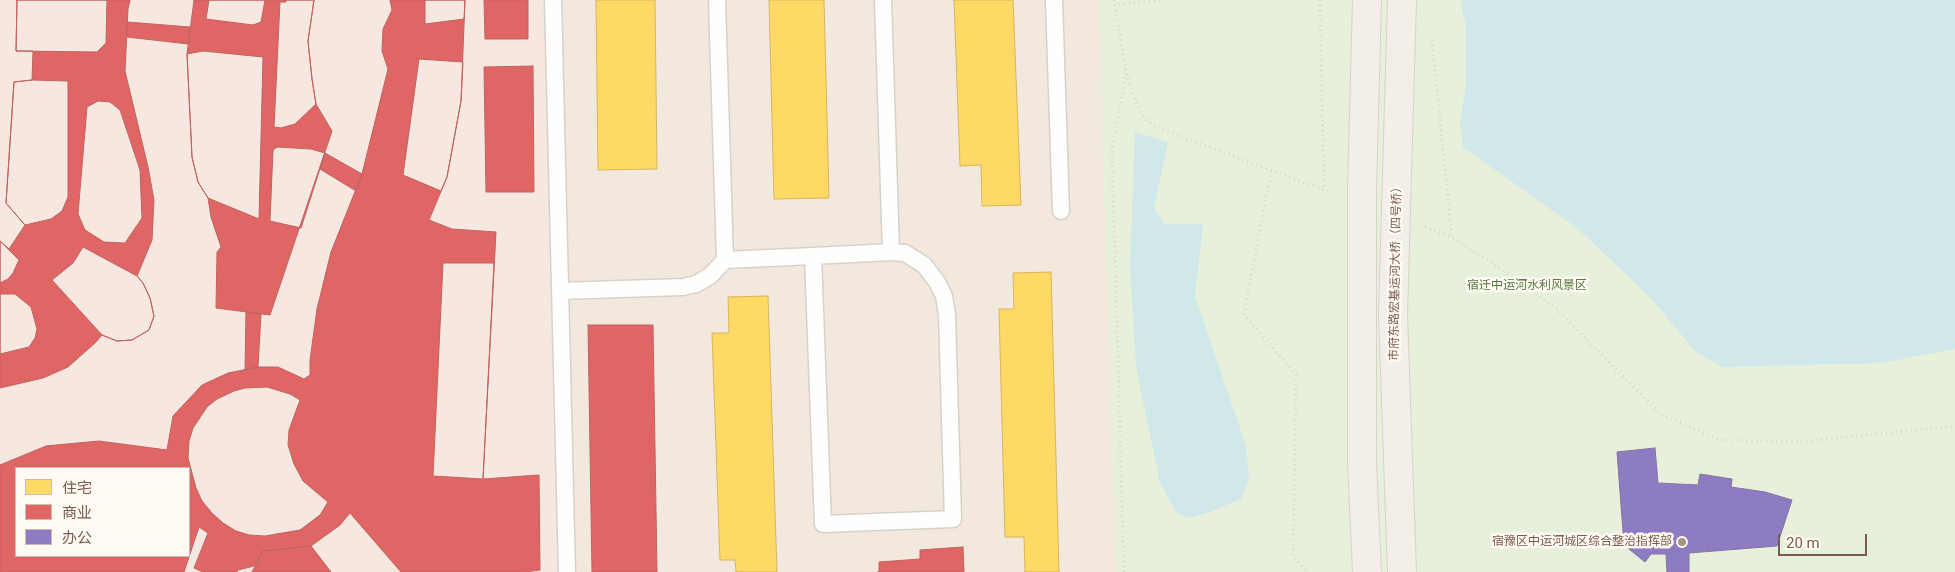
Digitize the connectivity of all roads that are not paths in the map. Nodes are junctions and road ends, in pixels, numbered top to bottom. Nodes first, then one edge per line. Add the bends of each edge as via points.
1 (553, 0) edge
2 (717, 0) edge
3 (883, 0) edge
4 (1054, 0) edge
5 (1367, 0) edge
6 (1402, 0) edge
7 (1061, 210) dead end
8 (891, 252) junction
9 (813, 256) junction
10 (726, 260) junction
11 (560, 291) junction
12 (567, 572) edge
13 (1367, 572) edge
14 (1402, 572) edge

1 - 11 lane
2 - 10 lane
3 - 8 lane
4 - 7 lane
5 - 13 main road, bridge via 1362,190 1362,462
6 - 14 main road, 市府东路宏基运河大桥（四号桥）, bridge via 1393,314
8 - 9 lane
8 - 9 lane via 905,253 924,265 944,296 953,519 822,524
9 - 10 lane
10 - 11 lane via 710,276 683,287
11 - 12 lane

